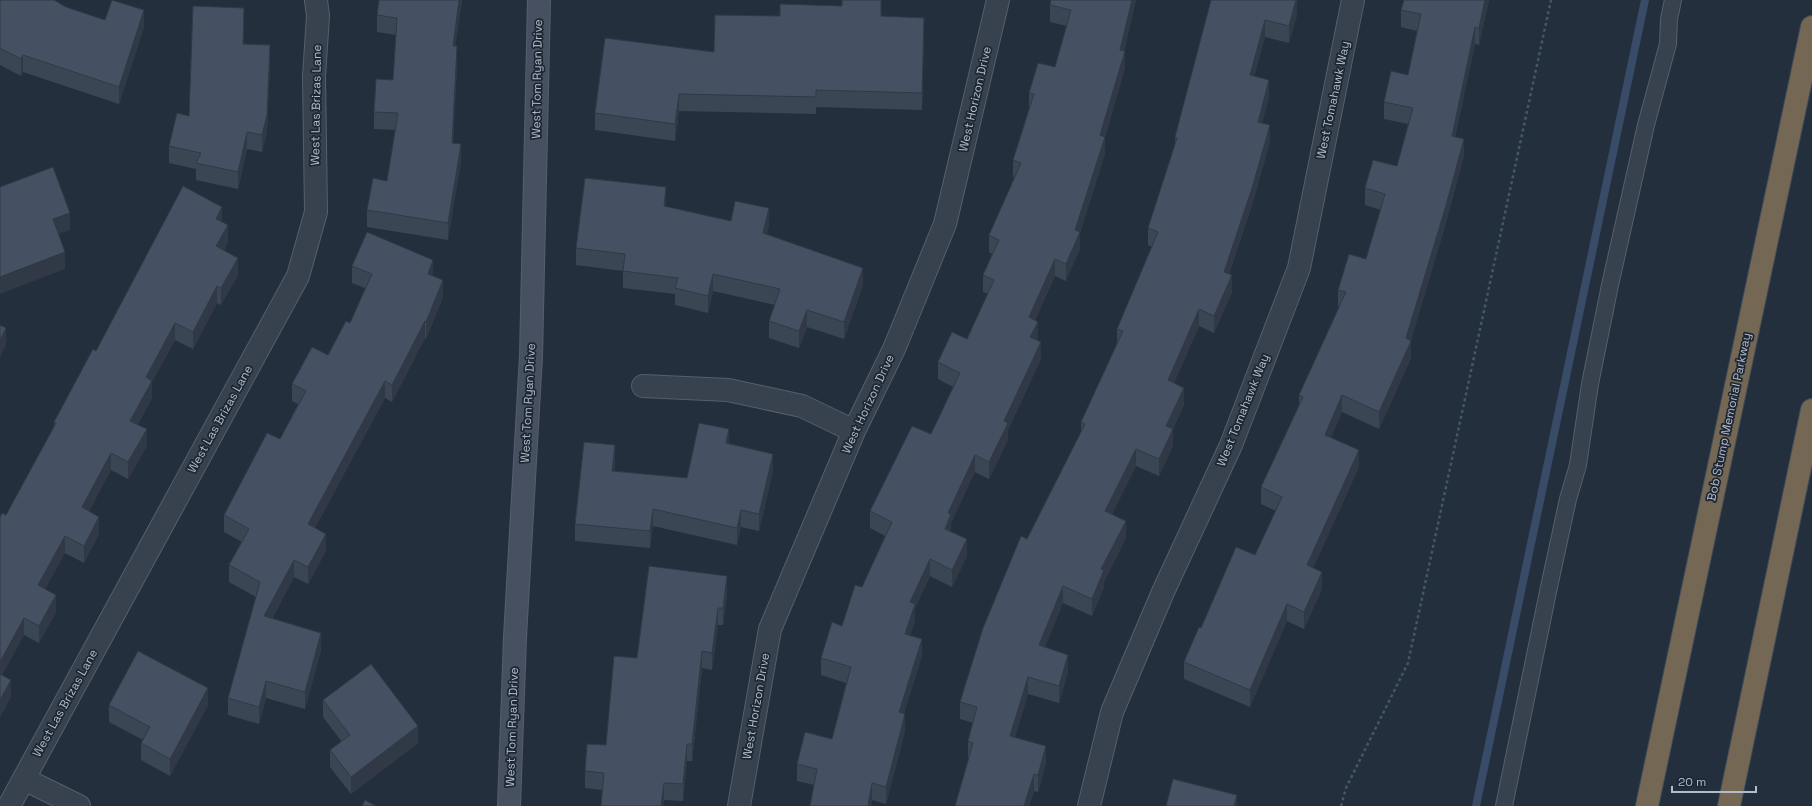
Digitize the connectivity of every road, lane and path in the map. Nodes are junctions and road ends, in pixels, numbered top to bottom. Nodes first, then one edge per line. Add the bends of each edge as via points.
1 (316, 0) edge
2 (539, 0) edge
3 (998, 0) edge
4 (1353, 0) edge
5 (1551, 0) edge
6 (1673, 0) edge
7 (1812, 27) edge
8 (643, 386) dead end
9 (1812, 410) edge
10 (854, 431) junction
11 (24, 779) junction
12 (9, 806) edge
13 (79, 806) edge
14 (509, 806) edge
15 (739, 806) edge
16 (1089, 806) edge
17 (1341, 806) edge
18 (1504, 806) edge
19 (1647, 806) edge
20 (1729, 806) edge

1 - 11 street, West Las Brizas Lane via 316,212 298,276
2 - 14 street, West Tom Ryan Drive via 531,348
3 - 10 street, West Horizon Drive via 945,224 894,350
4 - 16 street, West Tomahawk Way via 1299,268 1231,446 1163,592 1112,712
5 - 17 path via 1408,663 1346,788
6 - 18 lane via 1668,44 1646,126 1610,285 1590,384 1578,465 1568,499
7 - 19 highway, Bob Stump Memorial Parkway
8 - 10 street via 728,390 802,406
9 - 20 highway
10 - 15 street, West Horizon Drive via 770,629
11 - 12 street, West Las Brizas Lane
11 - 13 street

